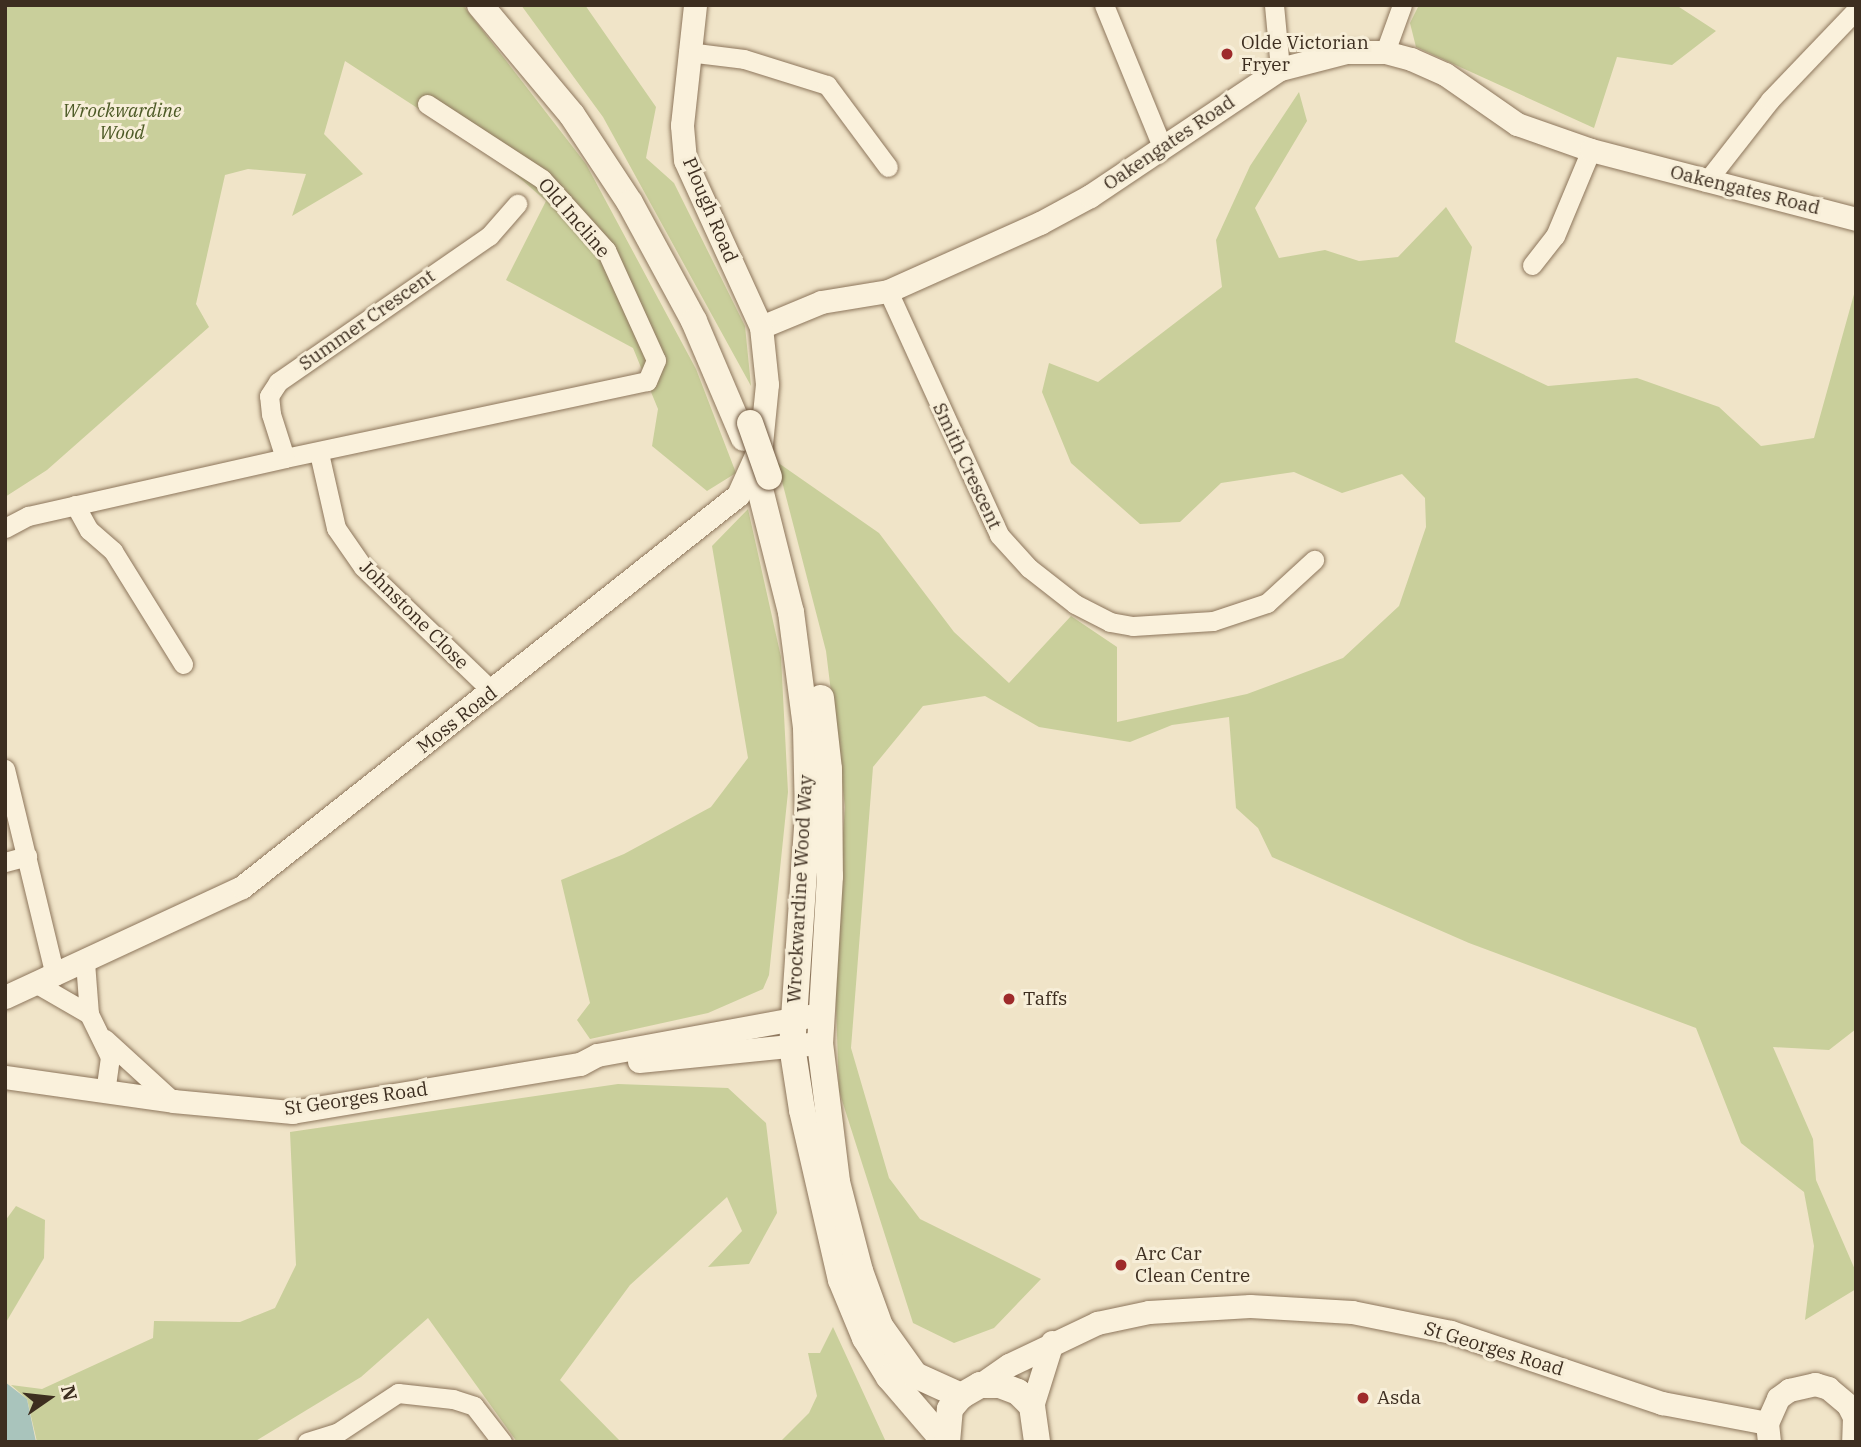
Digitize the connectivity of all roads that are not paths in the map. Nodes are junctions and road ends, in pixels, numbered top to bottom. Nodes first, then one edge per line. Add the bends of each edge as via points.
1 (480, 5) edge
2 (500, 5) edge
3 (695, 5) edge
4 (1104, 5) edge
5 (1274, 5) edge
6 (1402, 5) edge
7 (1856, 10) edge
8 (688, 52) junction
9 (1385, 52) junction
10 (1280, 69) junction
11 (426, 104) dead end
12 (1161, 145) junction
13 (1591, 150) junction
14 (888, 167) dead end
15 (1706, 182) junction
16 (517, 204) dead end
17 (1856, 219) edge
18 (1532, 265) dead end
19 (888, 291) junction
20 (761, 327) junction
21 (747, 431) junction
22 (319, 453) junction
23 (285, 458) junction
24 (765, 483) junction
25 (75, 505) junction
26 (5, 528) edge
27 (1314, 560) dead end
28 (183, 664) dead end
29 (493, 692) junction
30 (5, 769) edge
31 (27, 856) junction
32 (5, 862) edge
33 (85, 962) junction
34 (46, 980) junction
35 (5, 997) edge
36 (89, 1014) junction
37 (821, 1014) junction
38 (793, 1016) junction
39 (102, 1035) junction
40 (820, 1043) junction
41 (792, 1046) junction
42 (580, 1064) junction
43 (5, 1077) edge
44 (105, 1091) junction
45 (173, 1101) junction
46 (1052, 1342) junction
47 (970, 1390) junction
48 (1032, 1406) junction
49 (1855, 1417) edge
50 (1768, 1433) edge
51 (307, 1442) edge
52 (502, 1442) edge
53 (946, 1442) edge
54 (1037, 1442) edge
55 (1853, 1442) edge

1 - 21 main road, Wrockwardine Wood Way via 572,114 629,203
2 - 21 main road, Wrockwardine Wood Way via 581,104 631,183 703,314
3 - 8 street, Plough Road
4 - 12 street
5 - 10 street
6 - 9 street
7 - 15 street via 1770,100
8 - 14 street via 744,59 827,85
8 - 20 street, Plough Road via 682,125 685,160
9 - 10 street, Oakengates Road via 1346,52
9 - 13 street, Oakengates Road via 1445,74 1517,124
10 - 12 street, Oakengates Road
11 - 22 street, Old Incline via 542,179 606,250 656,360 647,381
12 - 19 street, Oakengates Road via 1090,196 1040,223
13 - 15 street, Oakengates Road
13 - 18 street via 1555,236
15 - 17 street, Oakengates Road
16 - 23 street, Summer Crescent via 489,236 278,382 269,396
19 - 20 street, Oakengates Road via 821,302
19 - 27 street, Smith Crescent via 999,535 1029,568 1075,604 1110,622 1133,626 1213,621 1267,603
20 - 29 street, Moss Road via 767,384 761,444 738,495
21 - 24 main road, Wrockwardine Wood Way, bridge
22 - 23 street
22 - 29 street, Johnstone Close via 335,528 363,567
23 - 25 street
24 - 37 main road, Wrockwardine Wood Way via 800,584 820,687 828,769 830,876
24 - 38 main road, Wrockwardine Wood Way via 796,634 806,728 808,813
25 - 26 street via 28,516
25 - 28 street via 89,530 113,551
29 - 33 street, Moss Road via 242,887
30 - 31 street
31 - 32 street
31 - 34 street
33 - 34 street, Moss Road
33 - 36 street
34 - 35 street, Moss Road
34 - 36 street
36 - 39 street
37 - 38 street, St Georges Road
37 - 40 main road, Wrockwardine Wood Way
38 - 41 main road, Wrockwardine Wood Way
38 - 42 street, St Georges Road via 597,1055
39 - 44 street via 110,1056
39 - 45 street
40 - 41 street, St Georges Road
40 - 47 main road, Wrockwardine Wood Way via 837,1182 860,1271 880,1325 915,1375
41 - 42 street, St Georges Road via 597,1067
41 - 53 main road, Wrockwardine Wood Way via 841,1280 865,1338 889,1377
42 - 45 street, St Georges Road via 292,1112
43 - 44 street, St Georges Road
44 - 45 street, St Georges Road
46 - 47 street, St Georges Road
46 - 48 street
46 - 50 street, St Georges Road via 1097,1323 1149,1312 1250,1306 1352,1312 1451,1332 1662,1403
47 - 48 main road, Wrockwardine Wood Way via 1000,1385 1018,1392
47 - 53 main road via 950,1409
48 - 54 main road
49 - 50 street via 1828,1388 1802,1385 1778,1398
49 - 55 street
51 - 52 street via 337,1433 398,1393 474,1406

